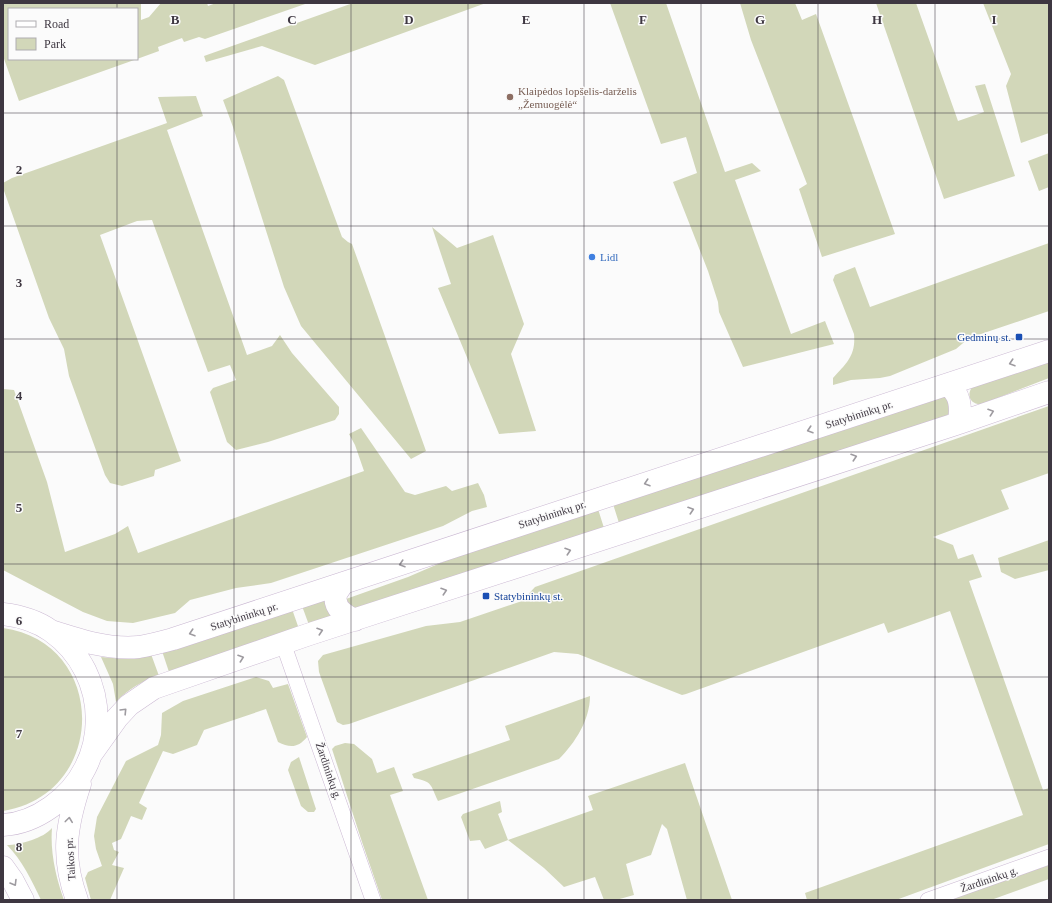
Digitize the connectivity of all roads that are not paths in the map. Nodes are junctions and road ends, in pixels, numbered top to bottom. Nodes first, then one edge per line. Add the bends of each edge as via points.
1 (1049, 351) edge
2 (947, 385) junction
3 (1049, 392) edge
4 (959, 423) junction
5 (343, 583) junction
6 (3, 602) edge
7 (3, 614) edge
8 (355, 620) junction
9 (43, 626) junction
10 (283, 643) junction
11 (88, 762) junction
12 (3, 825) edge
13 (1049, 857) edge
14 (3, 868) edge
15 (23, 900) edge
16 (77, 900) edge
17 (373, 900) edge
18 (928, 900) edge

1 -> 2 main road, Statybininkų pr.
2 - 4 main road via 954,389 960,401
2 -> 5 main road, Statybininkų pr.
4 -> 3 main road
8 -> 4 main road
5 - 8 main road via 336,595 336,603 345,615
5 -> 9 main road, Statybininkų pr. via 173,639 138,647 85,642
6 - 9 main road
7 - 9 main road via 17,616
10 -> 8 main road
9 - 11 main road via 66,644 74,654 88,676 95,695 96,734
11 -> 10 main road via 117,718 129,705 154,688
10 - 17 street, Žardininkų g.
11 - 12 main road via 73,787 43,812 26,820
16 -> 11 main road, Taikos pr. via 68,864 67,841 70,813
13 - 18 street, Žardininkų g.
14 -> 15 main road

